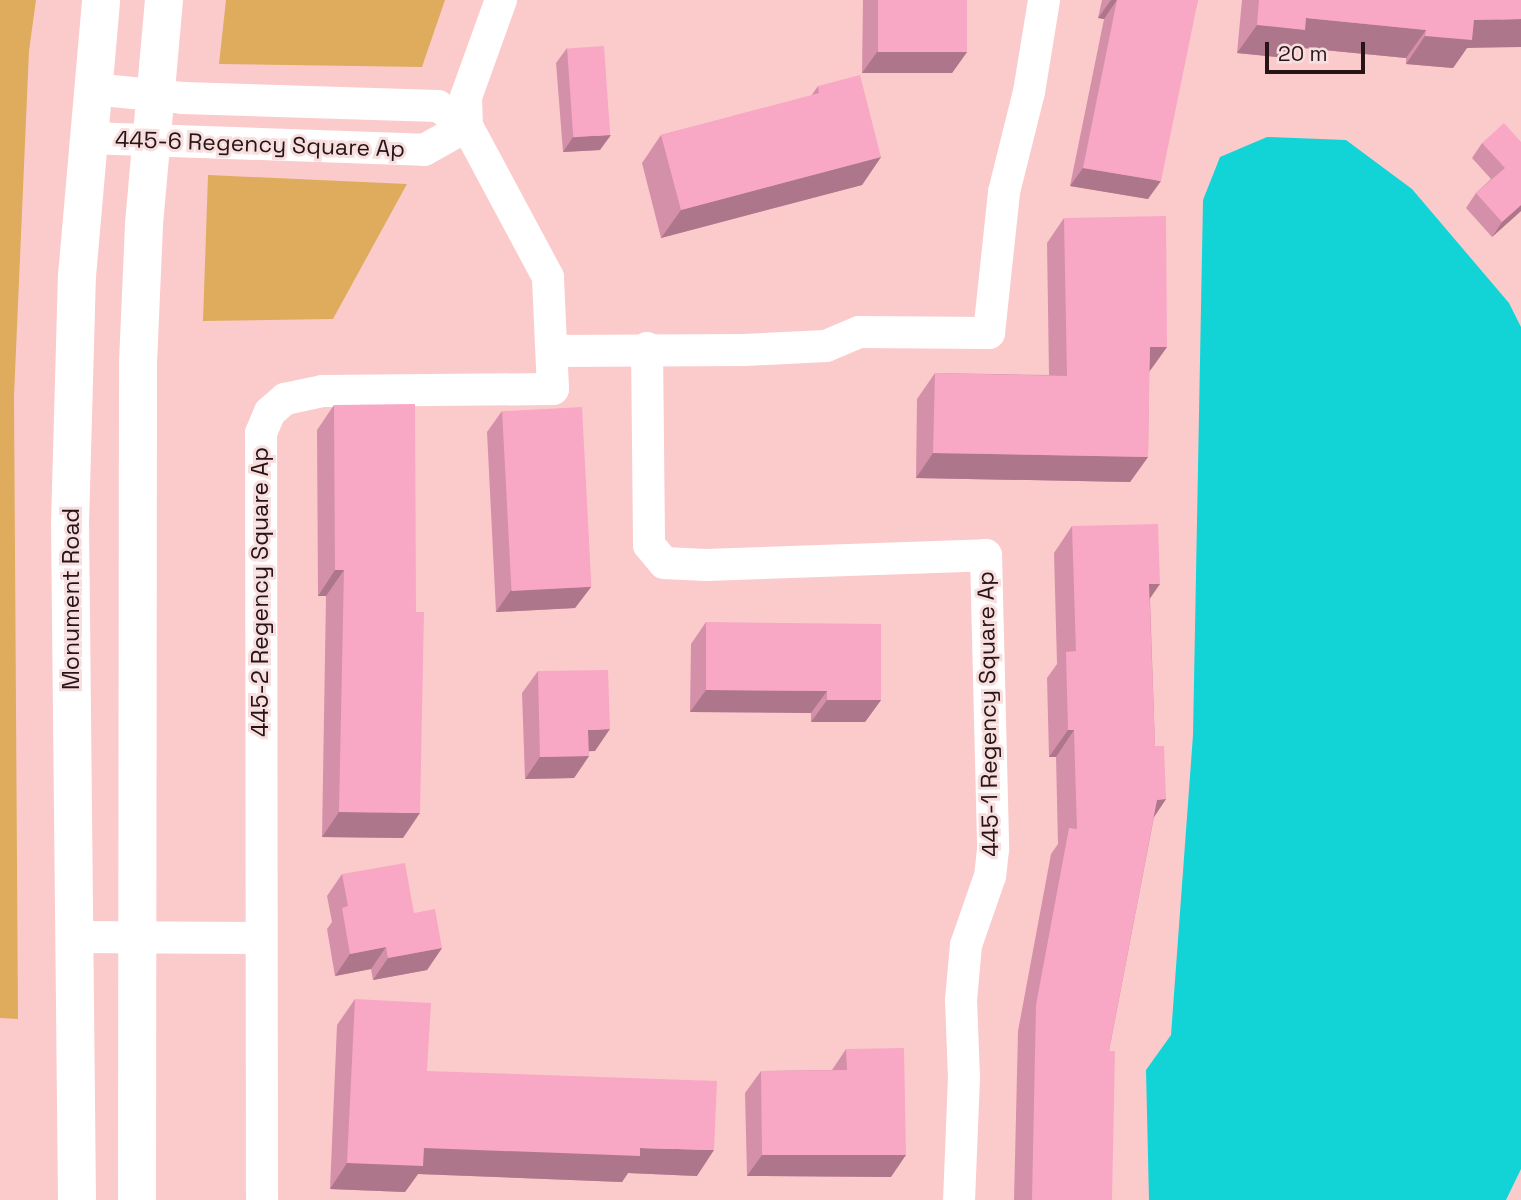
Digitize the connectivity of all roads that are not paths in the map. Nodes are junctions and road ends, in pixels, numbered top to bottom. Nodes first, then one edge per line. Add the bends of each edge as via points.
1 (101, 0) edge
2 (164, 0) edge
3 (501, 0) edge
4 (1044, 0) edge
5 (92, 89) junction
6 (155, 95) junction
7 (310, 102) junction
8 (467, 126) junction
9 (88, 138) junction
10 (152, 142) junction
11 (309, 147) junction
12 (647, 348) junction
13 (553, 351) junction
14 (74, 937) junction
15 (136, 938) junction
16 (258, 938) junction
17 (77, 1200) edge
18 (137, 1200) edge
19 (262, 1200) edge
20 (959, 1200) edge

1 - 5 main road, Monument Road
2 - 6 main road
3 - 8 street via 466,97
4 - 12 street via 1029,92 1004,192 989,333 859,332 826,346
5 - 6 street, 445-6 Regency Square Ap
5 - 9 main road, Monument Road
6 - 7 street, 445-6 Regency Square Ap
6 - 10 main road
7 - 8 street, 445-6 Regency Square Ap via 438,106
7 - 11 street
8 - 11 street, 445-6 Regency Square Ap via 424,150
8 - 13 street via 548,277
9 - 10 street, 445-6 Regency Square Ap
9 - 14 main road, Monument Road via 77,276 70,524
10 - 11 street, 445-6 Regency Square Ap
10 - 15 main road via 137,389
12 - 13 street
12 - 20 street, 445-1 Regency Square Ap via 649,545 664,562 706,565 986,555 993,849 990,876 966,945
13 - 16 street, 445-2 Regency Square Ap via 553,389 323,391 285,399 270,412 261,433
14 - 15 street
14 - 17 main road, Monument Road
15 - 16 street
15 - 18 main road
16 - 19 street, 445-2 Regency Square Ap

